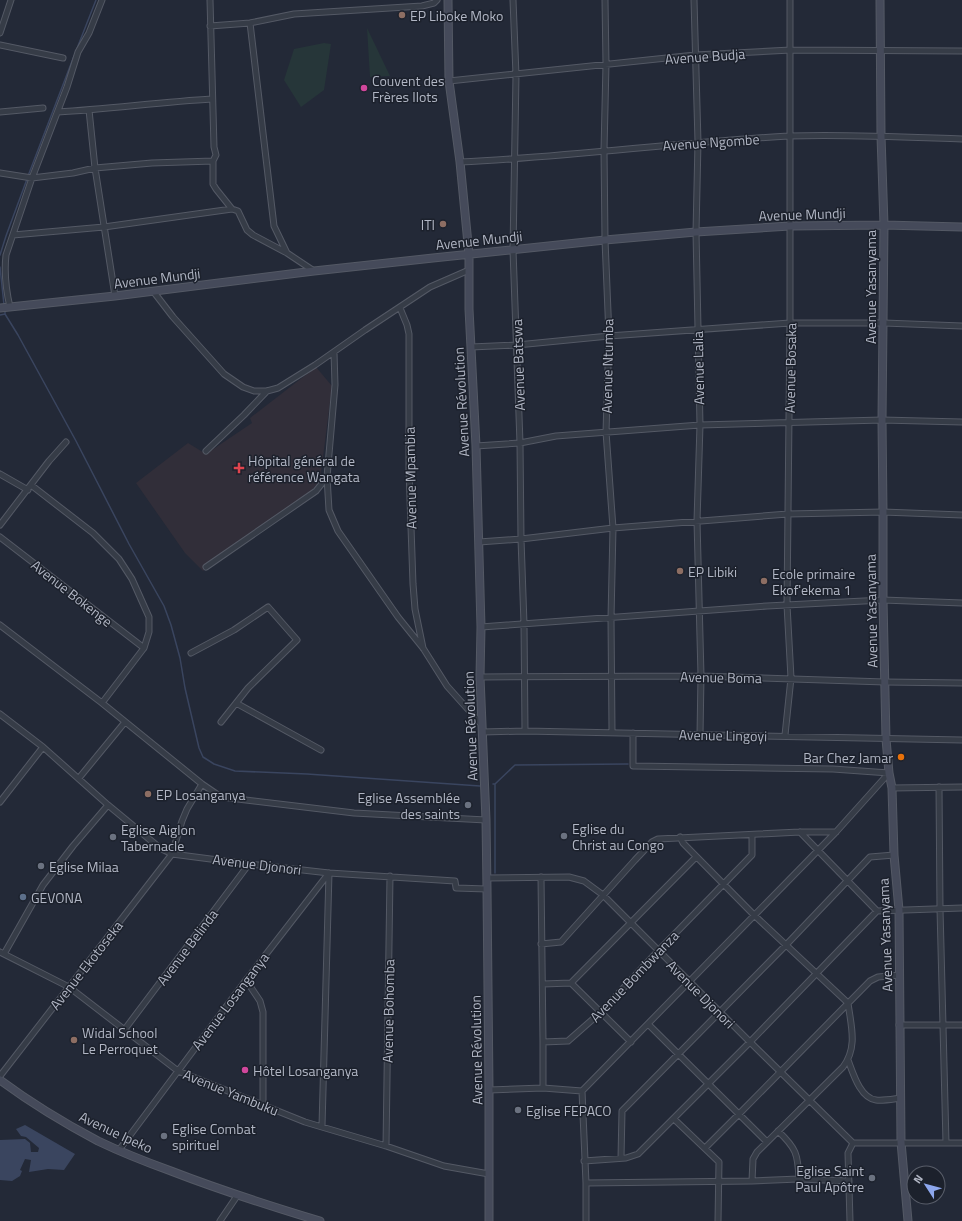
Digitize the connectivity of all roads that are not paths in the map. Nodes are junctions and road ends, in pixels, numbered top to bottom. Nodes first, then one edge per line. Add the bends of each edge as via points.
1 (10, 0) edge
2 (102, 0) edge
3 (210, 0) edge
4 (437, 0) edge
5 (448, 0) edge
6 (513, 0) edge
7 (605, 0) edge
8 (694, 0) edge
9 (790, 0) edge
10 (880, 0) edge
11 (250, 23) junction
12 (210, 26) junction
13 (0, 33) edge
14 (0, 45) edge
15 (791, 50) junction
16 (880, 50) junction
17 (962, 51) edge
18 (695, 55) junction
19 (63, 58) dead end
20 (606, 64) junction
21 (516, 75) junction
22 (449, 81) junction
23 (212, 99) junction
24 (43, 108) dead end
25 (89, 110) junction
26 (0, 112) edge
27 (58, 112) junction
28 (790, 136) junction
29 (881, 136) junction
30 (962, 139) edge
31 (698, 142) junction
32 (604, 150) junction
33 (515, 159) junction
34 (214, 160) junction
35 (460, 162) junction
36 (95, 168) junction
37 (0, 173) edge
38 (32, 178) junction
39 (232, 209) junction
40 (884, 225) junction
41 (790, 226) junction
42 (104, 227) junction
43 (962, 227) edge
44 (696, 232) junction
45 (13, 235) junction
46 (605, 240) junction
47 (513, 250) junction
48 (287, 253) junction
49 (469, 254) junction
50 (469, 270) junction
51 (314, 271) junction
52 (153, 291) junction
53 (115, 296) junction
54 (6, 307) edge
55 (400, 308) junction
56 (790, 323) junction
57 (884, 323) junction
58 (962, 326) edge
59 (698, 329) junction
60 (609, 336) junction
61 (518, 345) junction
62 (471, 347) junction
63 (334, 352) junction
64 (267, 391) junction
65 (882, 420) junction
66 (789, 422) junction
67 (962, 422) edge
68 (700, 425) junction
69 (606, 432) junction
70 (66, 442) dead end
71 (520, 443) junction
72 (476, 446) junction
73 (206, 451) dead end
74 (0, 474) edge
75 (327, 477) junction
76 (31, 485) junction
77 (28, 490) junction
78 (883, 512) junction
79 (788, 514) junction
80 (962, 514) edge
81 (697, 521) junction
82 (0, 525) edge
83 (613, 528) junction
84 (0, 537) edge
85 (521, 539) junction
86 (478, 542) junction
87 (206, 567) dead end
88 (883, 600) junction
89 (962, 604) edge
90 (787, 605) junction
91 (699, 611) junction
92 (611, 618) junction
93 (524, 624) junction
94 (0, 625) edge
95 (481, 627) junction
96 (144, 648) junction
97 (423, 648) junction
98 (191, 653) dead end
99 (701, 676) junction
100 (480, 677) junction
101 (524, 677) junction
102 (612, 677) junction
103 (791, 678) junction
104 (885, 682) junction
105 (962, 683) edge
106 (102, 703) junction
107 (236, 703) junction
108 (0, 714) edge
109 (125, 722) junction
110 (221, 722) dead end
111 (483, 729) junction
112 (525, 731) junction
113 (612, 732) junction
114 (633, 733) junction
115 (700, 735) junction
116 (785, 735) junction
117 (886, 739) junction
118 (962, 740) edge
119 (43, 747) junction
120 (321, 750) dead end
121 (889, 773) junction
122 (79, 778) junction
123 (202, 784) junction
124 (940, 787) junction
125 (962, 787) edge
126 (892, 788) junction
127 (0, 802) edge
128 (108, 805) junction
129 (486, 820) junction
130 (800, 832) junction
131 (836, 832) junction
132 (752, 835) junction
133 (680, 837) junction
134 (817, 850) junction
135 (172, 854) junction
136 (894, 855) junction
137 (696, 857) junction
138 (249, 864) junction
139 (329, 872) junction
140 (390, 876) junction
141 (541, 877) junction
142 (487, 878) junction
143 (847, 882) junction
144 (724, 885) junction
145 (487, 888) junction
146 (602, 895) junction
147 (962, 908) edge
148 (940, 909) junction
149 (899, 910) junction
150 (877, 911) junction
151 (754, 915) junction
152 (630, 924) junction
153 (541, 944) junction
154 (786, 945) junction
155 (658, 951) junction
156 (2, 953) edge
157 (816, 974) junction
158 (900, 976) junction
159 (246, 980) junction
160 (688, 981) junction
161 (571, 983) junction
162 (543, 984) junction
163 (69, 987) junction
164 (848, 1003) junction
165 (601, 1012) junction
166 (719, 1012) junction
167 (648, 1024) junction
168 (899, 1025) junction
169 (943, 1025) junction
170 (962, 1025) edge
171 (125, 1029) junction
172 (543, 1042) junction
173 (631, 1042) junction
174 (750, 1042) junction
175 (678, 1054) junction
176 (848, 1060) junction
177 (178, 1071) junction
178 (780, 1072) junction
179 (0, 1076) edge
180 (0, 1080) edge
181 (709, 1083) junction
182 (543, 1088) junction
183 (489, 1090) junction
184 (582, 1091) junction
185 (901, 1098) junction
186 (809, 1101) junction
187 (263, 1106) junction
188 (740, 1114) junction
189 (674, 1119) junction
190 (322, 1126) junction
191 (778, 1132) junction
192 (767, 1142) junction
193 (901, 1142) junction
194 (853, 1143) junction
195 (946, 1143) junction
196 (962, 1143) edge
197 (386, 1146) junction
198 (705, 1148) junction
199 (119, 1150) junction
200 (621, 1158) junction
201 (584, 1161) junction
202 (489, 1174) junction
203 (799, 1179) junction
204 (718, 1181) junction
205 (752, 1181) junction
206 (849, 1181) junction
207 (586, 1183) junction
208 (237, 1196) junction
209 (220, 1221) edge
210 (320, 1221) edge
211 (489, 1221) edge
212 (586, 1221) edge
213 (718, 1221) edge
214 (850, 1221) edge
215 (908, 1221) edge

1 - 13 street
2 - 27 street via 89,33 78,52
3 - 12 street
4 - 11 street via 422,6 294,14
5 - 22 street, Avenue Révolution
6 - 21 street, Avenue Batswa
7 - 20 street, Avenue Ntumba
8 - 18 street, Avenue Lalia
9 - 15 street, Avenue Bosaka
10 - 16 street, Avenue Yasanyama
11 - 12 street
11 - 48 street via 274,226
12 - 23 street
14 - 19 street
15 - 16 street, Avenue Budja
15 - 18 street, Avenue Budja
15 - 28 street, Avenue Bosaka
16 - 17 street, Avenue Budja
16 - 29 street, Avenue Yasanyama
18 - 20 street, Avenue Budja
18 - 31 street, Avenue Lalia
20 - 21 street, Avenue Budja
20 - 32 street, Avenue Ntumba
21 - 22 street, Avenue Budja
21 - 33 street, Avenue Batswa
22 - 35 street, Avenue Révolution
23 - 25 street
23 - 34 street via 216,154
24 - 26 street
25 - 27 street
25 - 36 street
27 - 38 street
28 - 29 street, Avenue Ngombe
28 - 31 street, Avenue Ngombe
28 - 41 street, Avenue Bosaka
29 - 30 street, Avenue Ngombe
29 - 40 street, Avenue Yasanyama
31 - 32 street, Avenue Ngombe
31 - 44 street, Avenue Lalia
32 - 33 street, Avenue Ngombe
32 - 46 street, Avenue Ntumba
33 - 35 street, Avenue Ngombe
33 - 47 street, Avenue Batswa
34 - 36 street
34 - 39 street via 213,184
35 - 49 street, Avenue Révolution
36 - 38 street
36 - 42 street
37 - 38 street
38 - 45 street
39 - 42 street
39 - 48 street via 238,212 247,230 253,235
40 - 41 street, Avenue Mundji
40 - 43 street, Avenue Mundji
40 - 57 street, Avenue Yasanyama
41 - 44 street, Avenue Mundji
41 - 56 street, Avenue Bosaka
42 - 45 street
42 - 53 street
44 - 46 street, Avenue Mundji
44 - 59 street, Avenue Lalia
45 - 54 street via 5,264
46 - 47 street, Avenue Mundji
46 - 60 street, Avenue Ntumba
47 - 49 street, Avenue Mundji
47 - 61 street, Avenue Batswa
48 - 51 street
49 - 50 street, Avenue Révolution
49 - 51 street, Avenue Mundji
50 - 55 street via 430,287
50 - 62 street, Avenue Révolution
51 - 52 street, Avenue Mundji
52 - 53 street, Avenue Mundji
52 - 64 street via 224,374 243,387 254,391
53 - 54 street, Avenue Mundji
55 - 63 street
55 - 97 street, Avenue Mpambia via 409,334 409,470 413,584
56 - 57 street
56 - 59 street
56 - 66 street, Avenue Bosaka
57 - 58 street
57 - 65 street, Avenue Yasanyama
59 - 60 street
59 - 68 street, Avenue Lalia
60 - 61 street
60 - 69 street, Avenue Ntumba
61 - 62 street
61 - 71 street, Avenue Batswa
62 - 72 street, Avenue Révolution
63 - 64 street via 278,388
63 - 75 street via 335,385
64 - 73 street
65 - 66 street
65 - 67 street
65 - 78 street, Avenue Yasanyama
66 - 68 street
66 - 79 street, Avenue Bosaka
68 - 69 street
68 - 81 street, Avenue Lalia
69 - 71 street via 556,436
69 - 83 street, Avenue Ntumba
70 - 76 street
71 - 72 street
71 - 85 street, Avenue Batswa
72 - 86 street, Avenue Révolution
74 - 77 street
75 - 87 street via 316,491
75 - 97 street via 329,510 338,531 398,617
76 - 77 street
76 - 96 street via 93,533 119,559 132,579 149,617 149,632
77 - 82 street
78 - 79 street
78 - 80 street
78 - 88 street, Avenue Yasanyama
79 - 81 street
79 - 90 street, Avenue Bosaka
81 - 83 street
81 - 91 street, Avenue Lalia
83 - 85 street
83 - 92 street, Avenue Ntumba
84 - 96 street, Avenue Bokenge
85 - 86 street
85 - 93 street, Avenue Batswa
86 - 95 street, Avenue Révolution
88 - 89 street
88 - 90 street
88 - 104 street, Avenue Yasanyama
90 - 91 street
90 - 103 street, Avenue Bosaka
91 - 92 street
91 - 99 street, Avenue Lalia
92 - 93 street
92 - 102 street, Avenue Ntumba
93 - 95 street
93 - 101 street, Avenue Batswa
94 - 106 street
95 - 100 street, Avenue Révolution
96 - 106 street
97 - 111 street via 447,686
98 - 107 street via 234,630 268,607 297,642 248,688
99 - 102 street, Avenue Boma
99 - 103 street, Avenue Boma
99 - 115 street, Avenue Lalia
100 - 101 street, Avenue Boma
100 - 111 street, Avenue Révolution
101 - 102 street, Avenue Boma
101 - 112 street, Avenue Batswa
102 - 113 street, Avenue Ntumba
103 - 104 street, Avenue Boma
103 - 116 street, Avenue Bosaka
104 - 105 street, Avenue Boma
104 - 117 street, Avenue Yasanyama
106 - 109 street
107 - 110 street
107 - 120 street
108 - 119 street, Avenue Djonori
109 - 122 street
109 - 123 street
111 - 112 street, Avenue Lingoyi
111 - 129 street, Avenue Révolution
112 - 113 street, Avenue Lingoyi
113 - 114 street, Avenue Lingoyi
114 - 115 street, Avenue Lingoyi
114 - 121 street via 633,766 833,769
115 - 116 street, Avenue Lingoyi
116 - 117 street, Avenue Lingoyi
117 - 118 street, Avenue Lingoyi
117 - 121 street, Avenue Yasanyama
119 - 122 street, Avenue Djonori
119 - 127 street
121 - 126 street, Avenue Yasanyama
121 - 131 street
122 - 128 street, Avenue Djonori
123 - 129 street via 221,797 354,813
123 - 135 street via 187,809
124 - 125 street
124 - 126 street
124 - 148 street
126 - 136 street, Avenue Yasanyama
128 - 135 street, Avenue Djonori via 160,848
128 - 156 street via 43,885
129 - 142 street, Avenue Révolution
130 - 131 street
130 - 132 street
130 - 134 street
131 - 134 street
132 - 133 street
132 - 144 street, Avenue Bombwanza via 752,855
133 - 137 street via 683,844
133 - 146 street via 664,837 652,842
134 - 143 street
134 - 151 street
135 - 138 street, Avenue Djonori
135 - 163 street, Avenue Ekotoseka
136 - 143 street via 870,857
136 - 149 street, Avenue Yasanyama
137 - 144 street
137 - 152 street
138 - 139 street, Avenue Djonori
138 - 171 street, Avenue Belinda
139 - 140 street, Avenue Djonori
139 - 159 street, Avenue Losanganya
139 - 190 street
140 - 145 street, Avenue Djonori via 455,880 456,888
140 - 197 street, Avenue Bohomba
141 - 142 street, Avenue Djonori
141 - 146 street, Avenue Djonori via 569,877 584,881
141 - 153 street
142 - 145 street, Avenue Révolution
143 - 150 street
143 - 154 street
144 - 151 street
144 - 155 street, Avenue Bombwanza
145 - 183 street, Avenue Révolution
146 - 152 street, Avenue Djonori
146 - 153 street via 560,942
147 - 148 street
148 - 149 street
148 - 169 street
149 - 150 street
149 - 158 street, Avenue Yasanyama
150 - 157 street
151 - 154 street
151 - 160 street
152 - 155 street, Avenue Djonori
152 - 161 street
153 - 162 street
154 - 157 street
154 - 166 street
155 - 160 street, Avenue Djonori
155 - 165 street, Avenue Bombwanza
156 - 163 street, Avenue Yambuku
157 - 164 street
157 - 174 street
158 - 164 street via 878,977 870,981
158 - 168 street, Avenue Yasanyama
159 - 177 street, Avenue Losanganya
159 - 187 street via 260,1001 263,1012
160 - 166 street, Avenue Djonori
160 - 167 street
161 - 162 street
161 - 165 street
162 - 172 street
163 - 171 street, Avenue Yambuku
163 - 179 street, Avenue Ekotoseka
164 - 176 street via 853,1043
164 - 178 street
165 - 172 street, Avenue Bombwanza via 568,1041
165 - 173 street
166 - 174 street, Avenue Djonori
166 - 175 street
167 - 173 street
167 - 175 street
168 - 169 street
168 - 185 street, Avenue Yasanyama
169 - 170 street
169 - 195 street
171 - 177 street, Avenue Yambuku
172 - 182 street
173 - 184 street
174 - 178 street, Avenue Djonori
174 - 181 street
175 - 181 street
175 - 200 street via 622,1111
176 - 185 street via 858,1086 869,1097 875,1100
176 - 186 street
177 - 187 street, Avenue Yambuku
177 - 199 street, Avenue Losanganya
178 - 186 street, Avenue Djonori
178 - 188 street
180 - 199 street, Avenue Ipeko via 44,1111
181 - 188 street
181 - 189 street
182 - 183 street
182 - 184 street
183 - 202 street, Avenue Révolution
184 - 201 street
185 - 193 street, Avenue Yasanyama
186 - 191 street
186 - 194 street, Avenue Djonori
187 - 190 street, Avenue Yambuku
188 - 192 street
188 - 198 street
189 - 198 street
189 - 200 street via 638,1154
190 - 197 street, Avenue Yambuku
191 - 192 street
191 - 203 street via 795,1151 799,1163
192 - 205 street via 754,1156
193 - 194 street
193 - 195 street
193 - 215 street, Avenue Yasanyama
194 - 206 street via 848,1153
195 - 196 street
197 - 202 street, Avenue Yambuku via 444,1166
198 - 204 street via 719,1162
199 - 208 street, Avenue Ipeko
200 - 201 street
201 - 207 street
202 - 211 street, Avenue Révolution
203 - 205 street
203 - 206 street
204 - 205 street
204 - 207 street
204 - 213 street
206 - 214 street
207 - 212 street
208 - 209 street
208 - 210 street, Avenue Ipeko

